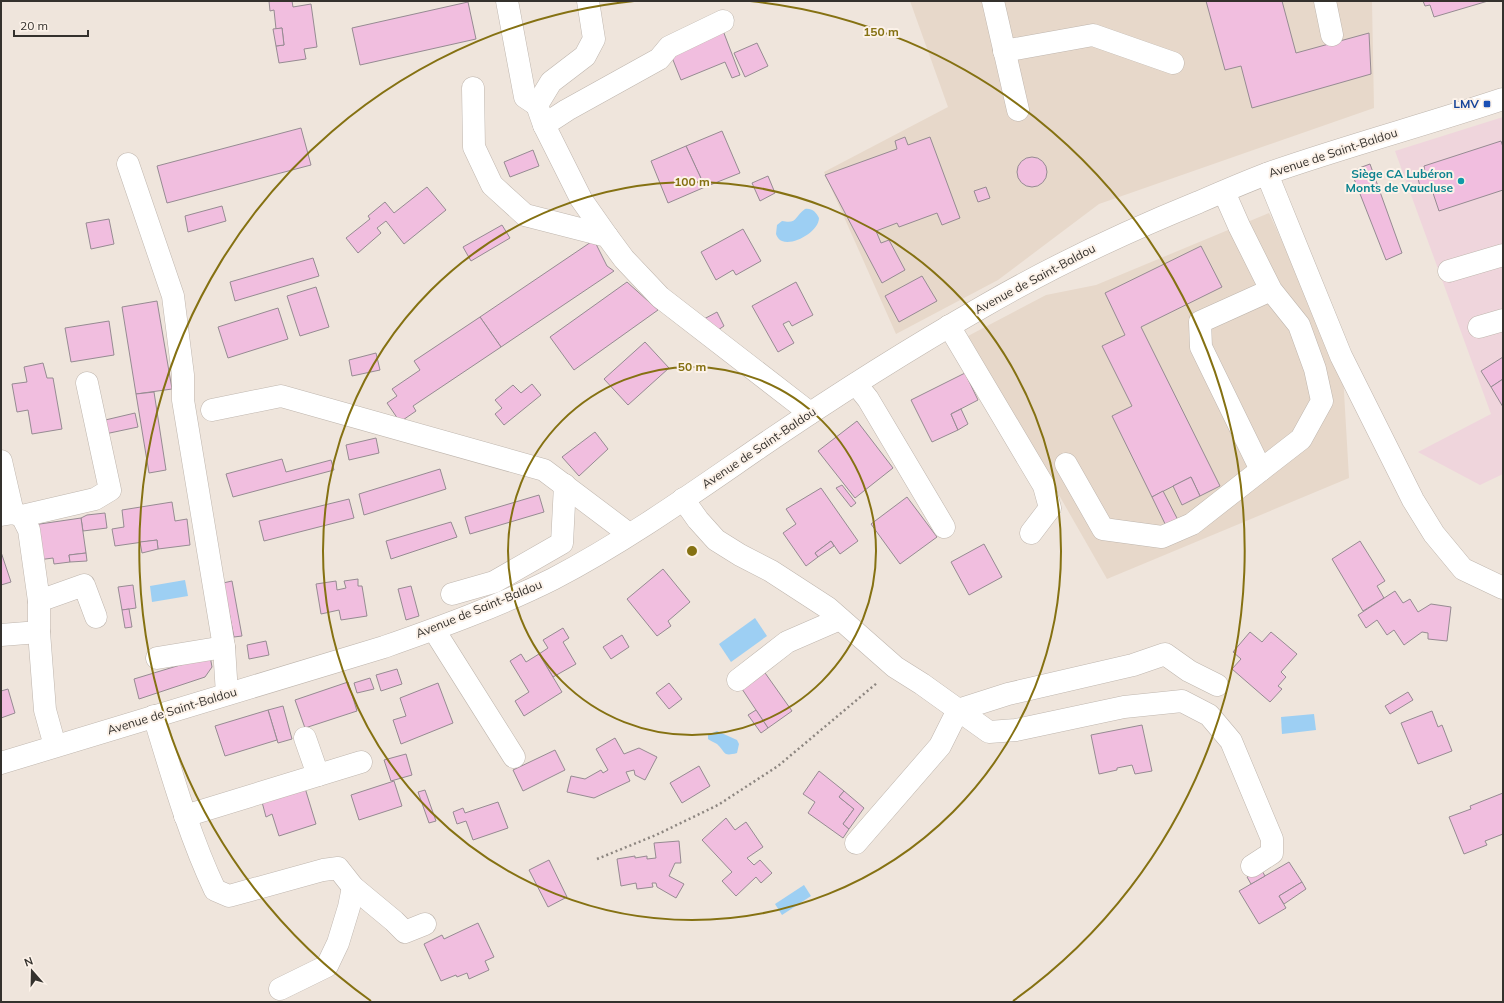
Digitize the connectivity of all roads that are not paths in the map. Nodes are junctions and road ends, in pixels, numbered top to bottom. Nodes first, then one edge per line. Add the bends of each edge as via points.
1 (507, 1) edge
2 (588, 1) edge
3 (993, 1) edge
4 (1325, 1) edge
5 (722, 21) dead end
6 (1332, 35) dead end
7 (1004, 51) junction
8 (1173, 63) dead end
9 (473, 88) dead end
10 (1503, 99) edge
11 (537, 105) junction
12 (1018, 110) dead end
13 (544, 125) junction
14 (128, 164) dead end
15 (1267, 174) junction
16 (1224, 192) junction
17 (607, 236) junction
18 (1503, 255) edge
19 (1449, 271) dead end
20 (1271, 290) junction
21 (1503, 320) edge
22 (949, 326) junction
23 (1479, 327) dead end
24 (87, 384) dead end
25 (856, 384) junction
26 (212, 410) dead end
27 (810, 413) junction
28 (1, 461) edge
29 (1066, 464) dead end
30 (1260, 470) junction
31 (565, 485) junction
32 (683, 499) junction
33 (12, 515) edge
34 (944, 527) dead end
35 (1031, 533) dead end
36 (629, 534) junction
37 (1503, 588) edge
38 (452, 594) dead end
39 (39, 601) junction
40 (96, 617) dead end
41 (840, 619) junction
42 (434, 630) junction
43 (39, 632) junction
44 (1, 634) edge
45 (224, 647) junction
46 (157, 658) dead end
47 (738, 680) dead end
48 (1217, 685) dead end
49 (227, 694) junction
50 (958, 710) junction
51 (154, 716) junction
52 (305, 738) dead end
53 (55, 746) junction
54 (514, 757) dead end
55 (361, 762) dead end
56 (1, 763) edge
57 (318, 775) junction
58 (185, 816) junction
59 (856, 843) dead end
60 (1252, 866) dead end
61 (353, 888) junction
62 (425, 924) dead end
63 (280, 989) dead end

1 - 11 street via 525,97
2 - 11 street via 594,38 585,56 551,82
3 - 7 street
4 - 6 street
5 - 13 street via 669,47 659,59
7 - 8 street via 1093,36
7 - 12 street
9 - 17 street via 474,147 492,185 525,215
10 - 15 street, Avenue de Saint-Baldou
11 - 13 street
13 - 17 street via 581,199
14 - 45 street via 173,296 183,375 183,400
15 - 16 street, Avenue de Saint-Baldou
15 - 37 street via 1341,356 1413,500 1434,534 1463,569
16 - 20 street
16 - 22 street, Avenue de Saint-Baldou via 1149,222 1092,249 1024,283
17 - 27 street via 624,259 660,297
18 - 19 street
20 - 30 street via 1299,325 1315,369 1322,401 1301,439
20 - 30 street via 1200,322 1201,347
21 - 23 street
22 - 25 street, Avenue de Saint-Baldou
22 - 35 street via 1044,486 1050,508
24 - 33 street via 110,490 95,500
25 - 27 street, Avenue de Saint-Baldou
25 - 34 street via 868,399
26 - 31 street via 281,396 544,470
27 - 32 street, Avenue de Saint-Baldou
28 - 33 street
29 - 30 street via 1103,530 1162,537 1192,524
31 - 36 street
31 - 38 street via 562,543 494,582
32 - 36 street, Avenue de Saint-Baldou
32 - 41 street via 716,540 778,575 828,608
33 - 39 street via 29,530
36 - 42 street, Avenue de Saint-Baldou via 554,578
39 - 40 street via 84,585
39 - 43 street
41 - 47 street via 787,642
41 - 50 street via 895,667
42 - 49 street, Avenue de Saint-Baldou
42 - 54 street
43 - 44 street
43 - 53 street via 45,710
45 - 46 street
45 - 49 street
48 - 50 street via 1189,671 1165,654 1133,665 1008,694
49 - 51 street, Avenue de Saint-Baldou
50 - 59 street via 940,746
50 - 60 street via 989,732 1016,730 1124,708 1182,700 1210,715 1231,741 1257,802 1272,839 1272,853
51 - 53 street, Avenue de Saint-Baldou
51 - 58 street
52 - 57 street
53 - 56 street, Avenue de Saint-Baldou
55 - 57 street
57 - 58 street
58 - 61 street via 215,890 229,896 338,868
61 - 62 street via 394,920 405,932
61 - 63 street via 338,943 327,966

